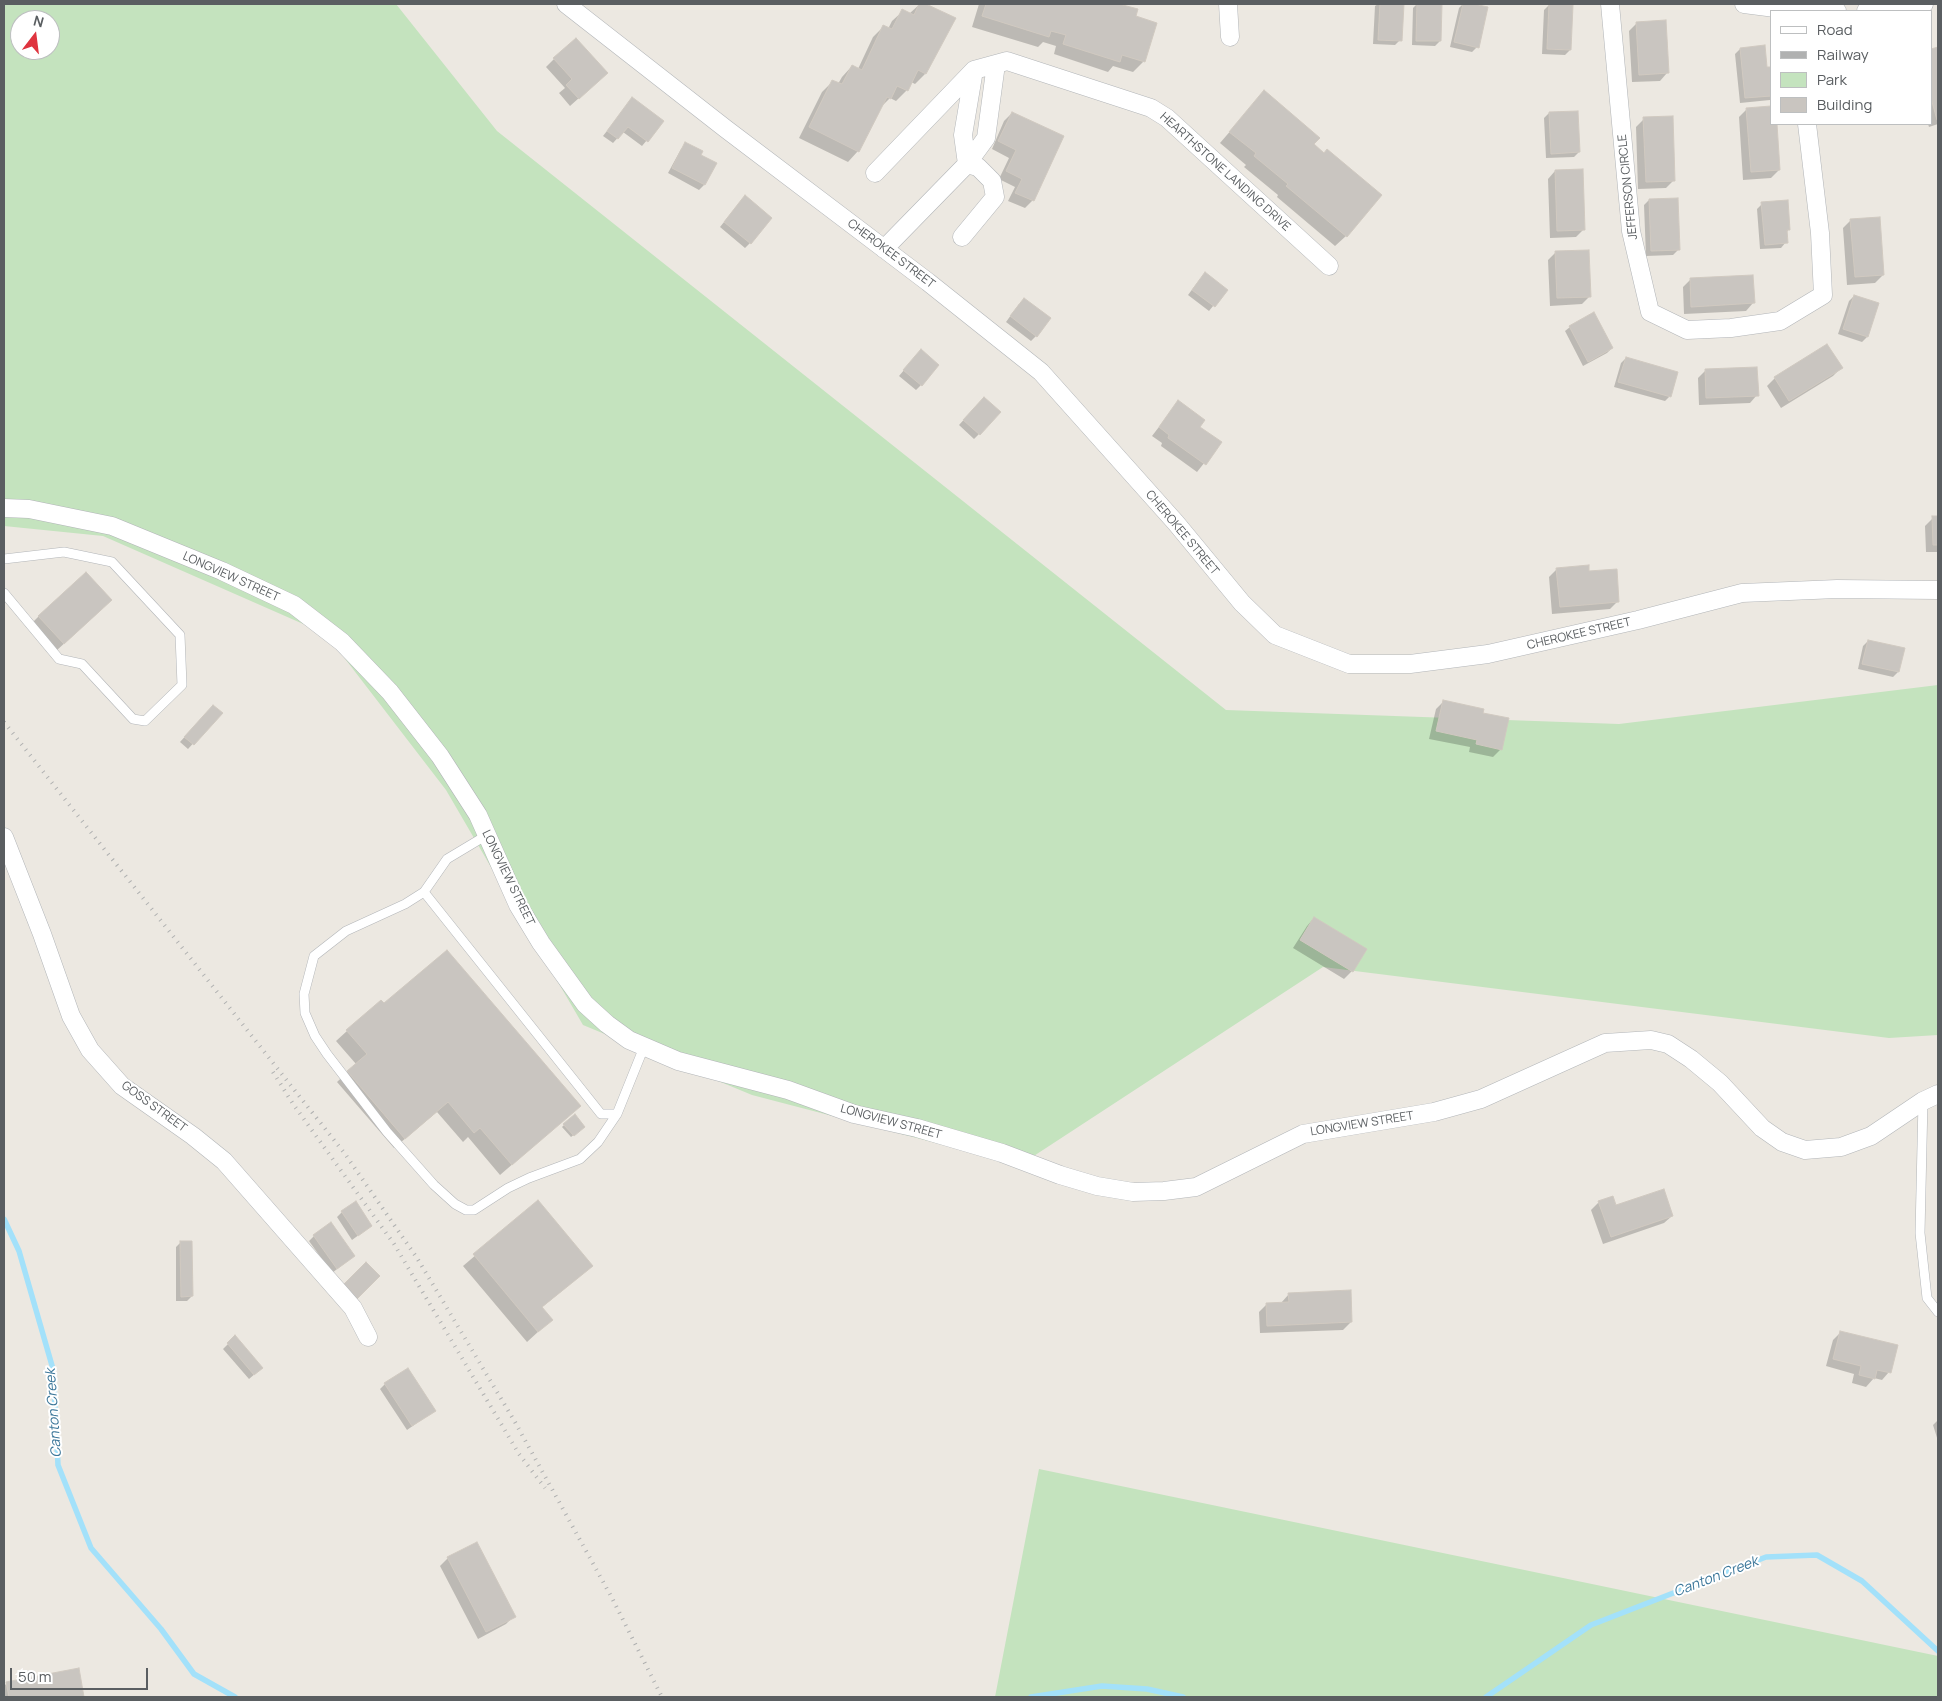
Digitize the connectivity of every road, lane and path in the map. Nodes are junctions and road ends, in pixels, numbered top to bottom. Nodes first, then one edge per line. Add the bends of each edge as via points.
1 (566, 4) edge
2 (1228, 4) edge
3 (1610, 4) edge
4 (1744, 4) edge
5 (1924, 4) edge
6 (1784, 10) edge
7 (1875, 10) edge
8 (1230, 37) dead end
9 (996, 64) junction
10 (974, 70) junction
11 (1807, 125) edge
12 (967, 164) junction
13 (875, 173) dead end
14 (962, 237) dead end
15 (884, 249) junction
16 (1329, 266) dead end
17 (4, 508) edge
18 (4, 559) edge
19 (1938, 590) edge
20 (4, 593) edge
21 (487, 835) junction
22 (4, 837) edge
23 (424, 892) junction
24 (644, 1047) junction
25 (1931, 1097) edge
26 (617, 1114) junction
27 (1938, 1312) edge
28 (368, 1337) dead end

1 - 15 street, CHEROKEE STREET
2 - 8 street
3 - 11 street, JEFFERSON CIRCLE via 1631,231 1650,312 1687,330 1731,328 1780,321 1823,295 1820,233
4 - 6 street
5 - 7 street
9 - 10 street, HEARTHSTONE LANDING DRIVE
9 - 12 street via 986,138
9 - 16 street, HEARTHSTONE LANDING DRIVE via 1007,61 1151,108 1167,118
10 - 12 street via 963,135
10 - 13 street
12 - 14 street via 978,167 992,181 995,197
12 - 15 street
15 - 19 street, CHEROKEE STREET via 1041,372 1176,523 1242,603 1275,635 1349,664 1410,664 1488,654 1742,593 1837,589
17 - 21 street, LONGVIEW STREET via 29,508 112,526 222,571 294,605 342,642 390,692 440,756 478,814
18 - 20 lane via 64,552 112,562 180,635 182,685 145,721 133,720 82,664 59,659
21 - 23 lane via 447,859
21 - 24 street, LONGVIEW STREET via 518,905 585,1004 607,1024
22 - 28 street, GOSS STREET via 70,1016 90,1050 122,1086 224,1161 353,1308
23 - 26 lane via 601,1114
23 - 26 lane via 346,931 314,956 304,994 305,1013 315,1036 387,1132 448,1198 466,1210 474,1210 515,1185 580,1159 598,1142
24 - 25 street, LONGVIEW STREET via 678,1061 788,1090 854,1114 1002,1152 1096,1186 1133,1192 1196,1187 1304,1134 1434,1112 1481,1098 1605,1043 1651,1040 1668,1044 1720,1082 1762,1128 1782,1142 1805,1150 1842,1147 1871,1136
24 - 26 lane
25 - 27 lane via 1920,1233 1927,1298

